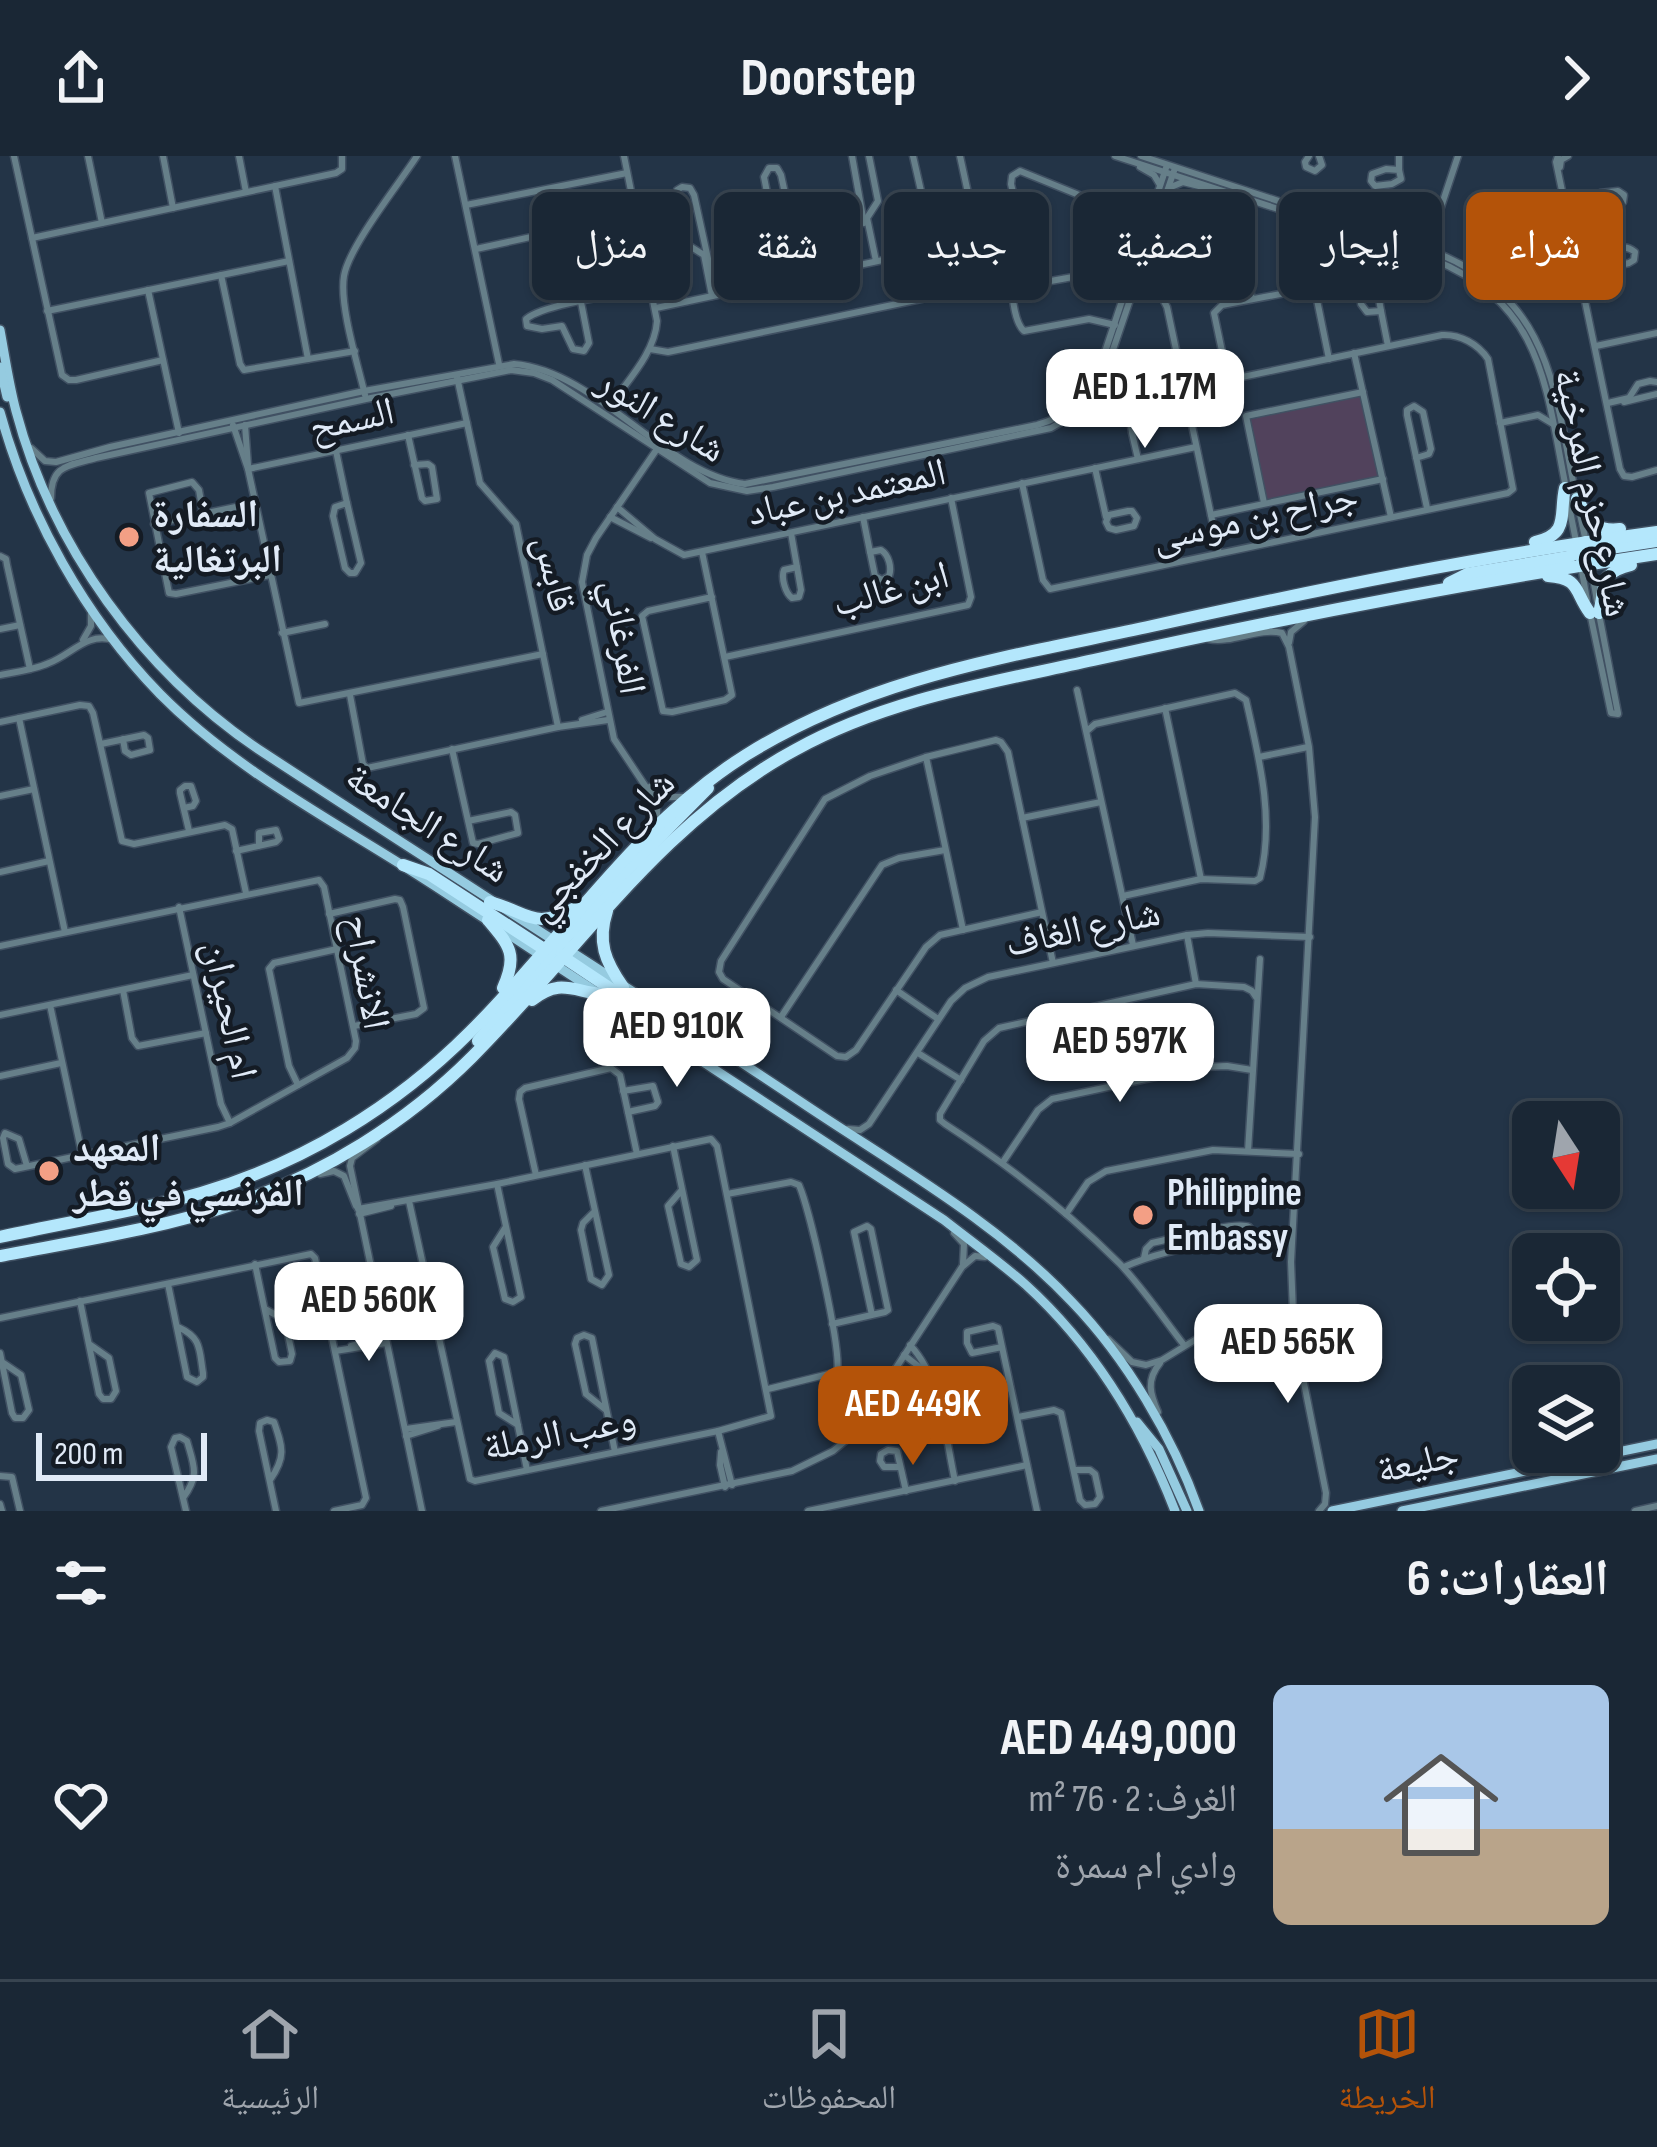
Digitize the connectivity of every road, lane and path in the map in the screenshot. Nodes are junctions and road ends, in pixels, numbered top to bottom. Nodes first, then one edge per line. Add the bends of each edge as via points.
1 (14, 156) edge
2 (88, 156) edge
3 (163, 156) edge
4 (239, 156) edge
5 (342, 156) edge
6 (417, 156) edge
7 (455, 156) edge
8 (624, 156) edge
9 (852, 156) edge
10 (869, 156) edge
11 (913, 156) edge
12 (960, 156) edge
13 (1141, 156) edge
14 (1318, 156) edge
15 (1398, 156) edge
16 (1458, 156) edge
17 (1558, 156) edge
18 (1568, 156) edge
19 (1118, 157) edge
20 (1306, 158) edge
21 (1170, 169) junction
22 (1394, 169) dead end
23 (627, 173) junction
24 (1562, 182) junction
25 (1160, 185) junction
26 (275, 186) junction
27 (1219, 189) junction
28 (246, 192) junction
29 (632, 192) edge
30 (767, 192) edge
31 (786, 192) edge
32 (968, 192) edge
33 (1015, 192) edge
34 (1158, 192) edge
35 (1165, 192) edge
36 (1167, 192) edge
37 (1564, 192) edge
38 (1279, 203) edge
39 (1442, 204) edge
40 (465, 206) junction
41 (861, 206) junction
42 (173, 208) junction
43 (873, 210) junction
44 (102, 223) junction
45 (532, 237) edge
46 (32, 238) junction
47 (704, 240) junction
48 (475, 249) junction
49 (697, 249) junction
50 (1623, 250) edge
51 (1442, 255) edge
52 (1244, 256) joint
53 (289, 260) junction
54 (874, 261) junction
55 (860, 264) edge
56 (1623, 264) edge
57 (221, 275) junction
58 (1049, 281) edge
59 (148, 290) junction
60 (714, 295) junction
61 (1255, 298) edge
62 (591, 300) edge
63 (654, 300) edge
64 (915, 300) edge
65 (1014, 300) edge
66 (1125, 300) edge
67 (1127, 300) edge
68 (1165, 300) edge
69 (1247, 300) edge
70 (1586, 300) edge
71 (581, 302) junction
72 (656, 308) junction
73 (47, 311) junction
74 (1381, 311) junction
75 (1115, 325) junction
76 (0, 330) edge
77 (1657, 333) edge
78 (1388, 346) junction
79 (1595, 346) junction
80 (650, 349) junction
81 (355, 351) junction
82 (1354, 353) junction
83 (1329, 358) junction
84 (308, 359) junction
85 (163, 360) junction
86 (0, 367) edge
87 (500, 368) junction
88 (457, 377) junction
89 (1228, 380) junction
90 (1657, 382) edge
91 (1185, 389) junction
92 (1363, 392) junction
93 (1633, 392) junction
94 (1657, 394) edge
95 (365, 395) junction
96 (1548, 398) junction
97 (1641, 399) junction
98 (1608, 404) junction
99 (606, 411) junction
100 (0, 412) edge
101 (1538, 415) junction
102 (244, 422) junction
103 (467, 423) junction
104 (1501, 423) junction
105 (233, 424) junction
106 (1553, 424) junction
107 (1132, 432) junction
108 (180, 436) junction
109 (408, 436) junction
110 (25, 439) junction
111 (659, 446) junction
112 (1196, 447) junction
113 (336, 451) junction
114 (1416, 458) junction
115 (1138, 459) junction
116 (875, 462) junction
117 (414, 465) junction
118 (1096, 468) junction
119 (248, 469) junction
120 (1655, 470) edge
121 (1383, 479) junction
122 (1022, 483) junction
123 (1565, 488) junction
124 (951, 498) junction
125 (1577, 499) junction
126 (50, 501) junction
127 (255, 502) junction
128 (347, 503) junction
129 (1264, 503) junction
130 (617, 507) junction
131 (1427, 509) junction
132 (203, 513) junction
133 (1211, 515) junction
134 (610, 517) junction
135 (1390, 517) junction
136 (863, 518) junction
137 (1106, 518) junction
138 (154, 524) junction
139 (791, 533) junction
140 (1640, 534) junction
141 (1657, 536) edge
142 (655, 539) junction
143 (702, 552) junction
144 (870, 552) junction
145 (1515, 552) junction
146 (1583, 553) junction
147 (1219, 554) junction
148 (1652, 555) edge
149 (0, 556) edge
150 (797, 567) junction
151 (1536, 573) junction
152 (270, 575) junction
153 (1444, 588) junction
154 (712, 597) junction
155 (89, 606) junction
156 (1325, 611) junction
157 (1594, 613) junction
158 (325, 624) dead end
159 (20, 625) junction
160 (0, 629) edge
161 (283, 633) junction
162 (1206, 636) junction
163 (116, 642) junction
164 (81, 643) junction
165 (1288, 647) junction
166 (543, 654) junction
167 (725, 657) junction
168 (30, 669) junction
169 (0, 675) edge
170 (1077, 690) dead end
171 (350, 695) junction
172 (1165, 708) junction
173 (608, 716) junction
174 (20, 718) junction
175 (0, 722) edge
176 (558, 727) junction
177 (1088, 730) junction
178 (123, 739) junction
179 (101, 744) junction
180 (1309, 747) junction
181 (452, 749) junction
182 (926, 757) junction
183 (1259, 757) junction
184 (715, 775) junction
185 (642, 780) junction
186 (34, 789) junction
187 (0, 796) edge
188 (688, 797) junction
189 (1102, 802) junction
190 (184, 808) dead end
191 (1022, 818) junction
192 (468, 820) junction
193 (656, 825) junction
194 (189, 832) junction
195 (259, 846) dead end
196 (945, 850) junction
197 (236, 851) junction
198 (50, 861) junction
199 (403, 865) junction
200 (0, 872) edge
201 (1201, 879) junction
202 (246, 893) junction
203 (1123, 896) junction
204 (490, 902) junction
205 (584, 904) junction
206 (609, 906) junction
207 (179, 908) junction
208 (1042, 912) junction
209 (329, 914) junction
210 (488, 920) junction
211 (962, 930) junction
212 (65, 932) junction
213 (1187, 935) junction
214 (1310, 937) junction
215 (0, 946) edge
216 (1133, 946) junction
217 (338, 949) junction
218 (553, 952) junction
219 (1260, 959) dead end
220 (1053, 963) junction
221 (194, 975) junction
222 (1196, 984) junction
223 (623, 987) junction
224 (123, 990) junction
225 (896, 990) junction
226 (600, 994) junction
227 (1256, 997) junction
228 (1117, 1002) junction
229 (50, 1005) junction
230 (495, 1005) junction
231 (520, 1006) junction
232 (0, 1015) edge
233 (781, 1017) junction
234 (938, 1019) junction
235 (354, 1027) junction
236 (206, 1033) junction
237 (700, 1035) junction
238 (917, 1052) junction
239 (471, 1059) junction
240 (62, 1063) junction
241 (1252, 1070) junction
242 (0, 1076) edge
243 (961, 1080) junction
244 (1136, 1081) junction
245 (298, 1085) junction
246 (623, 1091) junction
247 (628, 1112) junction
248 (230, 1123) junction
249 (869, 1124) junction
250 (835, 1125) junction
251 (387, 1127) junction
252 (673, 1146) junction
253 (1248, 1151) junction
254 (638, 1154) junction
255 (1298, 1154) junction
256 (82, 1155) junction
257 (889, 1161) junction
258 (1003, 1162) junction
259 (585, 1165) junction
260 (27, 1166) junction
261 (536, 1175) junction
262 (297, 1179) junction
263 (497, 1184) junction
264 (681, 1191) junction
265 (727, 1195) junction
266 (409, 1201) junction
267 (594, 1211) junction
268 (359, 1212) junction
269 (1066, 1214) junction
270 (944, 1220) junction
271 (505, 1228) junction
272 (0, 1234) edge
273 (0, 1256) edge
274 (1144, 1258) junction
275 (255, 1264) junction
276 (1123, 1267) junction
277 (962, 1268) junction
278 (1008, 1270) junction
279 (167, 1283) junction
280 (80, 1301) junction
281 (265, 1309) junction
282 (1293, 1312) junction
283 (872, 1315) junction
284 (0, 1318) edge
285 (832, 1324) junction
286 (178, 1327) junction
287 (1097, 1330) junction
288 (386, 1340) junction
289 (89, 1343) junction
290 (910, 1345) junction
291 (1184, 1345) junction
292 (1002, 1347) junction
293 (335, 1351) junction
294 (903, 1355) junction
295 (1, 1358) edge
296 (1162, 1360) junction
297 (932, 1380) junction
298 (1010, 1388) junction
299 (767, 1389) junction
300 (937, 1402) junction
301 (606, 1410) junction
302 (1130, 1414) junction
303 (1017, 1418) junction
304 (456, 1422) junction
305 (518, 1425) junction
306 (718, 1431) junction
307 (405, 1433) junction
308 (1657, 1444) edge
309 (1173, 1448) junction
310 (615, 1452) junction
311 (1657, 1459) edge
312 (1027, 1465) junction
313 (901, 1467) dead end
314 (527, 1470) junction
315 (1074, 1470) junction
316 (0, 1476) edge
317 (270, 1480) junction
318 (955, 1481) junction
319 (728, 1486) junction
320 (906, 1491) junction
321 (1326, 1493) junction
322 (880, 1497) junction
323 (183, 1498) junction
324 (1358, 1506) junction
325 (1657, 1506) edge
326 (1420, 1509) edge
327 (20, 1511) edge
328 (186, 1511) edge
329 (276, 1511) edge
330 (334, 1511) edge
331 (422, 1511) edge
332 (601, 1511) edge
333 (808, 1511) edge
334 (883, 1511) edge
335 (1036, 1511) edge
336 (1175, 1511) edge
337 (1186, 1511) edge
338 (1202, 1511) edge
339 (1318, 1511) edge
340 (1332, 1511) edge
341 (1402, 1511) edge
342 (1635, 1511) edge

1 - 46 street
2 - 44 street
3 - 42 street
4 - 28 street
5 - 26 street via 336,173
6 - 81 street via 346,267
7 - 40 street
8 - 23 street
9 - 41 street
10 - 43 street
11 - 54 street via 928,245
12 - 32 street
13 - 21 street, شارع حزم المرخية
14 - 20 street via 1318,170 1309,170
15 - 22 street
16 - 39 street
17 - 24 street
18 - 24 street via 1560,161
19 - 21 street, شارع حزم المرخية
19 - 25 street
21 - 25 street, شارع النور
21 - 27 street, شارع حزم المرخية
21 - 35 street, شارع النور
21 - 38 street, شارع حزم المرخية
23 - 29 street
23 - 40 street
24 - 37 street
25 - 34 street, شارع النور
26 - 28 street
26 - 53 street
27 - 36 street via 1179,182
27 - 96 street, شارع حزم المرخية via 1475,280 1525,333
28 - 42 street
30 - 31 street via 764,177 777,168
33 - 58 street via 1019,178 1037,178 1102,212 1085,271
40 - 48 street
41 - 43 street
41 - 54 street
42 - 44 street
43 - 54 street via 867,218
44 - 46 street
45 - 48 street
46 - 73 street
47 - 49 street
47 - 49 street via 693,190 682,187 676,194 686,240
47 - 60 street
48 - 87 street
49 - 60 street
50 - 56 street via 1636,255
51 - 125 street, شارع حزم المرخية via 1492,283 1530,327 1552,379
52 - 52 street via 1236,241 1202,252 1207,264
53 - 57 street
53 - 84 street
54 - 55 street
57 - 59 street
57 - 84 street via 244,370
59 - 73 street
59 - 85 street
60 - 72 street
61 - 83 street via 1314,290
62 - 71 street
63 - 72 street
64 - 80 street via 668,352
65 - 75 street via 1027,328 1096,319
66 - 75 street, شارع النور
67 - 116 street, شارع النور via 1102,382 1067,420
68 - 91 street
69 - 89 street via 1214,311
70 - 79 street
71 - 71 street via 590,346 580,352 565,322 527,326 529,315
72 - 80 street
73 - 85 street via 64,378
74 - 74 street via 1377,287 1364,282 1363,308
74 - 78 street
75 - 116 street, شارع النور via 1096,379 1065,415
76 - 110 main road, شارع الجامعة
77 - 79 street
78 - 82 street, جراح بن موسى
78 - 104 street, جراح بن موسى via 1450,334 1478,348 1488,359
79 - 98 street
80 - 99 street
81 - 84 street
81 - 95 street
82 - 83 street, جراح بن موسى
82 - 92 street
83 - 89 street, جراح بن موسى
85 - 108 street
86 - 110 main road
87 - 88 street, شارع النور
87 - 99 street, شارع النور via 543,376
88 - 95 street, شارع النور
88 - 103 street, قابس
89 - 91 street, جراح بن موسى
90 - 93 street
91 - 112 street
92 - 121 street
92 - 129 street via 1246,416
93 - 97 street
93 - 98 street
94 - 97 street
95 - 102 street, شارع النور
96 - 101 street
96 - 106 street, شارع حزم المرخية
97 - 98 street
98 - 120 street via 1627,471
99 - 111 street, شارع النور
100 - 155 main road, شارع الجامعة via 39,517
101 - 104 street
101 - 106 street
102 - 105 street, شارع النور
102 - 119 street
103 - 109 street, السمح
103 - 166 street, قابس via 480,483 516,524
104 - 131 street, جراح بن موسى via 1511,491
105 - 108 street, شارع النور
105 - 119 street
106 - 123 street, شارع حزم المرخية
107 - 107 street via 1146,425 1138,398 1127,404
107 - 115 street
108 - 110 street, شارع النور via 53,462
108 - 126 street, شارع النور via 61,469
109 - 113 street, السمح
109 - 117 street
110 - 126 main road, شارع الجامعة
111 - 116 street, شارع النور via 713,477 745,484
111 - 130 street, الفرغاني
112 - 115 street, المعتمد بن عباد
112 - 133 street
113 - 119 street, السمح
113 - 128 street
114 - 114 street via 1431,448 1418,406 1407,410
114 - 131 street
115 - 118 street, المعتمد بن عباد
117 - 117 street via 422,498 437,499 432,467
118 - 122 street, المعتمد بن عباد
118 - 137 street
119 - 127 street
121 - 129 street
121 - 135 street
122 - 124 street, المعتمد بن عباد
122 - 147 street, جراح بن موسى via 1051,589
123 - 145 highway via 1559,529
123 - 146 street, شارع حزم المرخية
124 - 136 street, المعتمد بن عباد
124 - 167 street, ابن غالب via 968,605
125 - 140 highway via 1595,526
125 - 146 street, شارع حزم المرخية
126 - 204 main road, شارع الجامعة via 114,612 211,715
127 - 132 street
127 - 152 street
128 - 128 street via 333,516 345,568 355,573 361,563
129 - 133 street
130 - 134 street, الفرغاني
130 - 142 street, المعتمد بن عباد
131 - 135 street, جراح بن موسى
132 - 138 street
132 - 138 street via 197,486 185,483 148,493
133 - 147 street
134 - 142 street, المعتمد بن عباد
134 - 173 street, الفرغاني via 587,555 582,582
135 - 147 street, جراح بن موسى
136 - 139 street, المعتمد بن عباد
136 - 144 street
137 - 137 street via 1116,530 1137,518 1132,511
138 - 152 street via 172,594
139 - 143 street, المعتمد بن عباد
139 - 150 street
140 - 141 highway, شارع الخفجي
140 - 146 highway, شارع الخفجي
141 - 146 highway
142 - 143 street, المعتمد بن عباد via 678,554
143 - 154 street
144 - 144 street via 875,576 885,579 886,554
145 - 146 highway, شارع الخفجي
145 - 184 highway, شارع الخفجي via 923,677 813,718
146 - 148 highway, شارع الخفجي
146 - 151 highway, شارع الخفجي
146 - 153 highway via 1467,574
146 - 157 street, شارع حزم المرخية
148 - 157 highway via 1607,577
149 - 159 street
150 - 150 street via 801,590 792,598 783,571
151 - 153 highway, شارع الخفجي
151 - 157 highway via 1572,582
152 - 161 street
153 - 156 highway, شارع الخفجي
154 - 167 street
154 - 167 street via 641,616 663,711 731,698
155 - 163 main road, شارع الجامعة
155 - 164 street via 92,623
156 - 162 highway, شارع الخفجي
156 - 165 street via 1294,627
157 - 157 street, شارع حزم المرخية via 1611,712 1615,715 1618,714
158 - 161 street
159 - 160 street
159 - 168 street
161 - 171 street via 299,703
162 - 165 street via 1277,631
162 - 206 highway, شارع الخفجي via 929,696 821,736 708,808
163 - 164 street
163 - 199 main road, شارع الجامعة via 160,694 237,759
164 - 168 street
165 - 180 street
166 - 171 street
166 - 176 street, قابس
168 - 169 street
170 - 177 street
171 - 181 street via 368,768
172 - 177 street
172 - 183 street via 1241,695
172 - 201 street
173 - 176 street
173 - 185 street, الفرغاني via 617,746
174 - 175 street
174 - 179 street via 87,704
174 - 186 street
176 - 181 street
177 - 189 street
178 - 178 street via 145,735 150,750 131,755
178 - 179 street
179 - 194 street via 123,843
180 - 183 street
180 - 214 street
181 - 192 street
182 - 191 street via 999,741
182 - 196 street
182 - 233 street via 826,799 721,961 723,979
183 - 201 street via 1262,873 1255,881
184 - 188 highway, شارع الخفجي
184 - 218 highway
185 - 188 street via 663,796
185 - 193 street, الفرغاني
186 - 187 street
186 - 198 street
188 - 193 highway, شارع الخفجي
189 - 191 street
189 - 203 street
190 - 194 street
191 - 208 street
192 - 192 street via 476,844 518,833 511,812
193 - 205 highway, شارع الخفجي
194 - 197 street via 225,825
195 - 197 street
196 - 211 street
196 - 233 street via 882,866
197 - 202 street
198 - 200 street
198 - 212 street
199 - 210 main road, شارع الجامعة
199 - 218 highway
201 - 203 street
202 - 207 street, الانشراح
202 - 209 street, الانشراح via 319,880
203 - 216 street
204 - 205 highway via 539,920
204 - 218 main road, شارع الجامعة
205 - 218 highway, شارع الخفجي
206 - 218 highway, شارع الخفجي
206 - 223 highway via 602,949
207 - 212 street, الانشراح
207 - 221 street, ام الحيران
208 - 211 street
208 - 220 street
209 - 217 street, الانشراح
209 - 235 street via 395,899 403,907 423,1010
210 - 218 main road, شارع الجامعة
210 - 230 highway via 512,957
211 - 225 street via 926,946
212 - 215 street, الانشراح
213 - 214 street, شارع الغاف
213 - 216 street, شارع الغاف
213 - 222 street
214 - 255 street
216 - 220 street, شارع الغاف
217 - 235 street, الانشراح
217 - 245 street via 268,969
218 - 223 main road, شارع الجامعة
218 - 226 main road, شارع الجامعة
218 - 230 highway, شارع الخفجي
218 - 231 highway, شارع الخفجي
218 - 237 highway via 668,1028
218 - 239 highway
219 - 227 street
220 - 234 street, شارع الغاف via 988,976
221 - 224 street
221 - 236 street, ام الحيران
222 - 227 street via 1244,987
222 - 228 street
223 - 237 main road, شارع الجامعة
224 - 229 street
224 - 236 street via 138,1046
225 - 233 street via 846,1057
225 - 234 street
226 - 231 highway via 558,987
226 - 270 main road, شارع الجامعة
227 - 241 street
228 - 243 street via 999,1028
228 - 244 street
229 - 232 street
229 - 240 street
230 - 272 highway, شارع الخفجي via 391,1100 300,1155 196,1195
231 - 239 highway, شارع الخفجي
234 - 238 street, شارع الغاف
235 - 245 street, الانشراح via 350,1054
236 - 248 street, ام الحيران
237 - 250 main road, شارع الجامعة
238 - 243 street
238 - 249 street, شارع الغاف
239 - 251 highway, شارع الخفجي
240 - 242 street
240 - 256 street
241 - 244 street via 1202,1066
241 - 253 street
243 - 258 street via 940,1120
244 - 258 street via 1044,1103
245 - 248 street, الانشراح
246 - 247 street
246 - 247 street via 653,1086 658,1102
246 - 261 street via 611,1069 520,1092
247 - 254 street
248 - 256 street, الانشراح
249 - 250 street via 854,1131
249 - 257 street via 868,1139
250 - 257 main road, شارع الجامعة
251 - 262 highway, شارع الخفجي
251 - 268 street via 351,1161
252 - 254 street
252 - 264 street
252 - 265 street via 715,1142
253 - 255 street
253 - 269 street via 1213,1150 1106,1172 1088,1182
254 - 259 street
255 - 282 street
256 - 260 street, الانشراح
257 - 287 main road, شارع الجامعة via 1001,1238
258 - 269 street
259 - 261 street
259 - 267 street
260 - 260 street via 19,1139 5,1133 9,1167
261 - 263 street
262 - 268 street via 339,1172
262 - 273 highway, شارع الخفجي via 202,1214
263 - 266 street
263 - 271 street
264 - 264 street via 697,1260 689,1267 681,1264 668,1206
265 - 285 street via 799,1185
265 - 299 street
266 - 268 street
266 - 304 street, وعب الرملة
267 - 267 street via 609,1275 602,1285 591,1279 581,1229
268 - 288 street
269 - 276 street
270 - 277 street via 964,1244
270 - 278 main road, شارع الجامعة
271 - 271 street via 521,1297 514,1302 506,1299 493,1247
274 - 274 street via 1245,1240 1252,1230 1230,1225 1152,1244
274 - 276 street
275 - 279 street
275 - 281 street
275 - 293 street via 313,1255
276 - 291 street
277 - 278 street via 978,1255
277 - 290 street
278 - 302 main road, شارع الجامعة via 1060,1319
279 - 280 street
279 - 286 street
280 - 284 street
280 - 289 street
281 - 281 street via 285,1319 290,1361 275,1358
282 - 291 street via 1228,1325
282 - 321 street
283 - 283 street via 888,1307 867,1226 854,1232
283 - 285 street
285 - 299 street via 837,1372
286 - 286 street via 197,1342 197,1382 187,1377
287 - 296 street via 1132,1362
287 - 309 main road, شارع الجامعة
288 - 293 street
288 - 307 street
289 - 289 street via 109,1358 111,1399 100,1397
290 - 294 street
290 - 297 street
291 - 296 street
292 - 292 street via 996,1326 968,1332 972,1353
292 - 298 street
293 - 330 street via 366,1498
294 - 297 street
294 - 319 street via 833,1451 792,1472
295 - 295 street via 21,1375 27,1417 14,1417
296 - 309 street via 1150,1386
297 - 300 street
298 - 300 street
298 - 303 street
299 - 306 street, وعب الرملة via 771,1416
300 - 318 street
301 - 301 street via 592,1338 584,1335 575,1345 586,1394
301 - 310 street
302 - 336 main road, شارع الجامعة
302 - 337 main road via 1159,1449
303 - 312 street
303 - 315 street via 1059,1411
304 - 307 street, وعب الرملة
304 - 314 street, وعب الرملة via 470,1479
305 - 305 street via 504,1357 495,1353 489,1361 499,1413
305 - 314 street
306 - 310 street, وعب الرملة
306 - 319 street
307 - 331 street
308 - 324 main road, جليعة
309 - 338 main road, شارع الجامعة
310 - 314 street, وعب الرملة
311 - 326 main road, جليعة
312 - 318 street
312 - 335 street
313 - 320 street
315 - 315 street via 1095,1474 1095,1504 1080,1500
316 - 327 street via 11,1477
317 - 317 street via 283,1456 267,1420 259,1427
317 - 329 street
318 - 320 street
319 - 332 street
320 - 322 street
321 - 324 street
321 - 339 street
322 - 333 street
322 - 334 street
323 - 323 street via 195,1475 180,1437 171,1447
323 - 328 street
324 - 340 main road, جليعة
325 - 342 street
326 - 341 main road, جليعة

